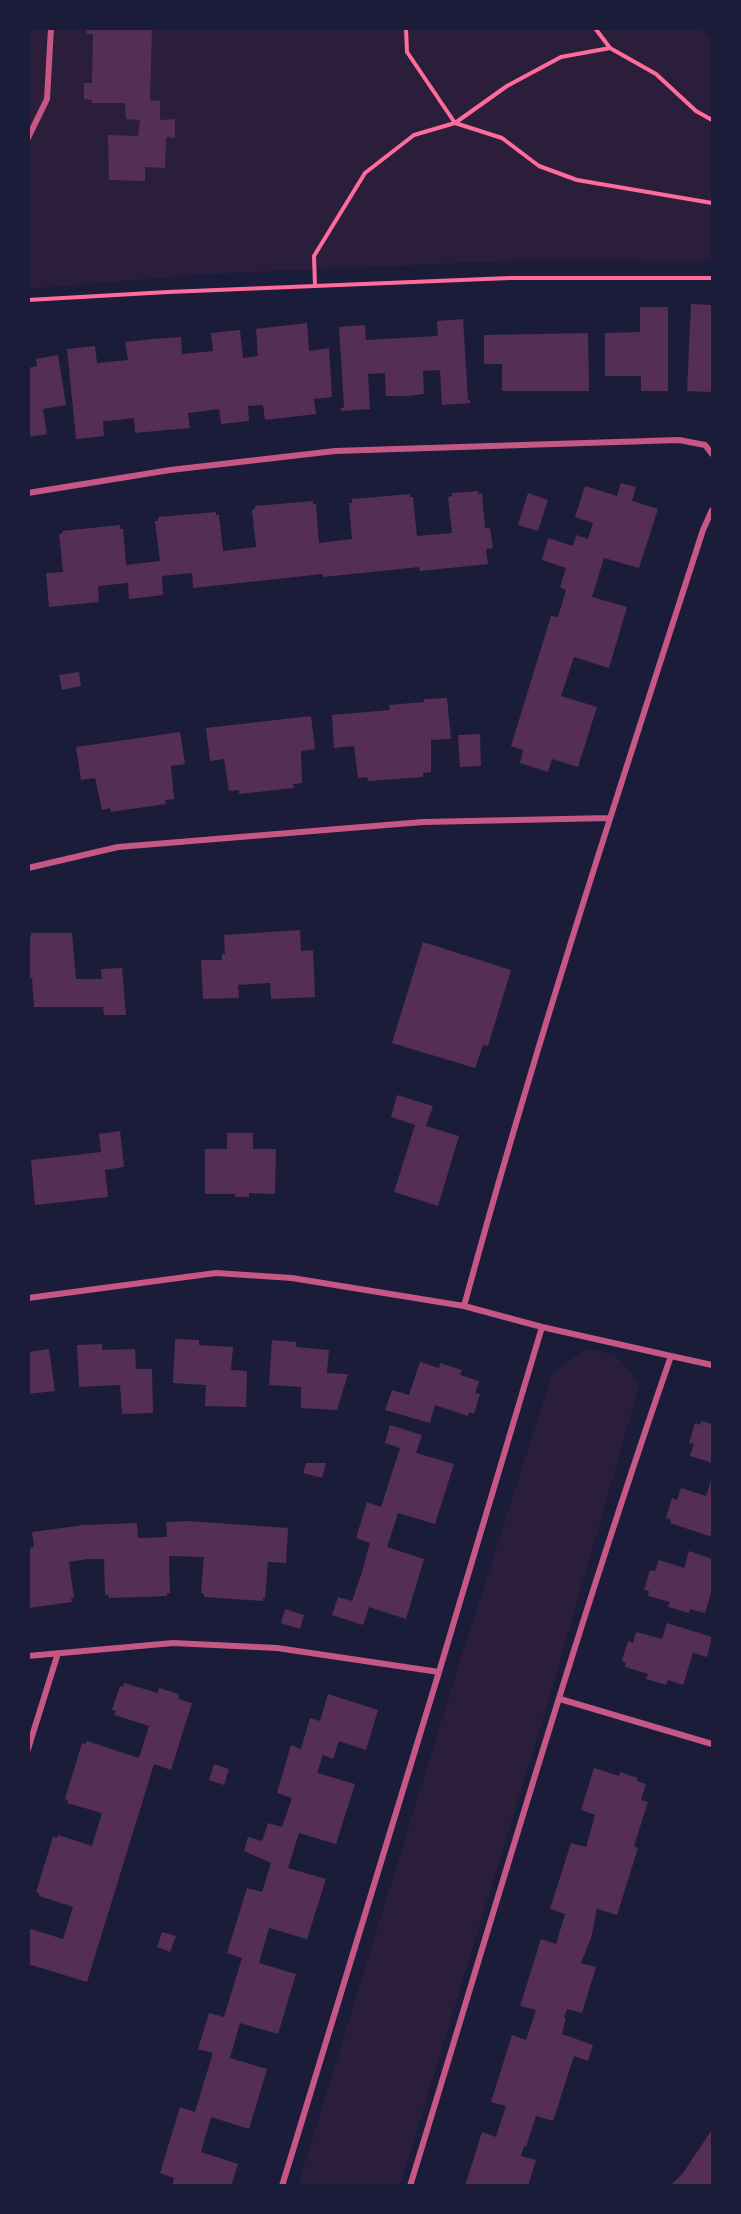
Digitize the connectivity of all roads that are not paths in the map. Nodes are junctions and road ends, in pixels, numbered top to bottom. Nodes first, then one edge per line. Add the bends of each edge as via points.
1 (51, 28) edge
2 (28, 138) edge
3 (712, 454) edge
4 (28, 493) edge
5 (712, 510) edge
6 (610, 818) junction
7 (28, 868) edge
8 (28, 1298) edge
9 (464, 1306) junction
10 (542, 1327) junction
11 (671, 1356) junction
12 (712, 1365) edge
13 (58, 1653) junction
14 (28, 1656) edge
15 (440, 1672) junction
16 (560, 1699) junction
17 (712, 1744) edge
18 (28, 1749) edge
19 (282, 2186) edge
20 (410, 2186) edge

1 - 2 street via 47,99
3 - 4 street via 705,445 678,440 335,451 170,470
5 - 6 street
6 - 7 street via 423,822 118,847
6 - 9 street via 496,1188
8 - 9 street via 216,1273 292,1278
9 - 10 street
10 - 11 street
10 - 15 street
11 - 12 street
11 - 16 street
13 - 14 street
13 - 15 street via 173,1642 277,1648
13 - 18 street
15 - 19 street
16 - 17 street
16 - 20 street

